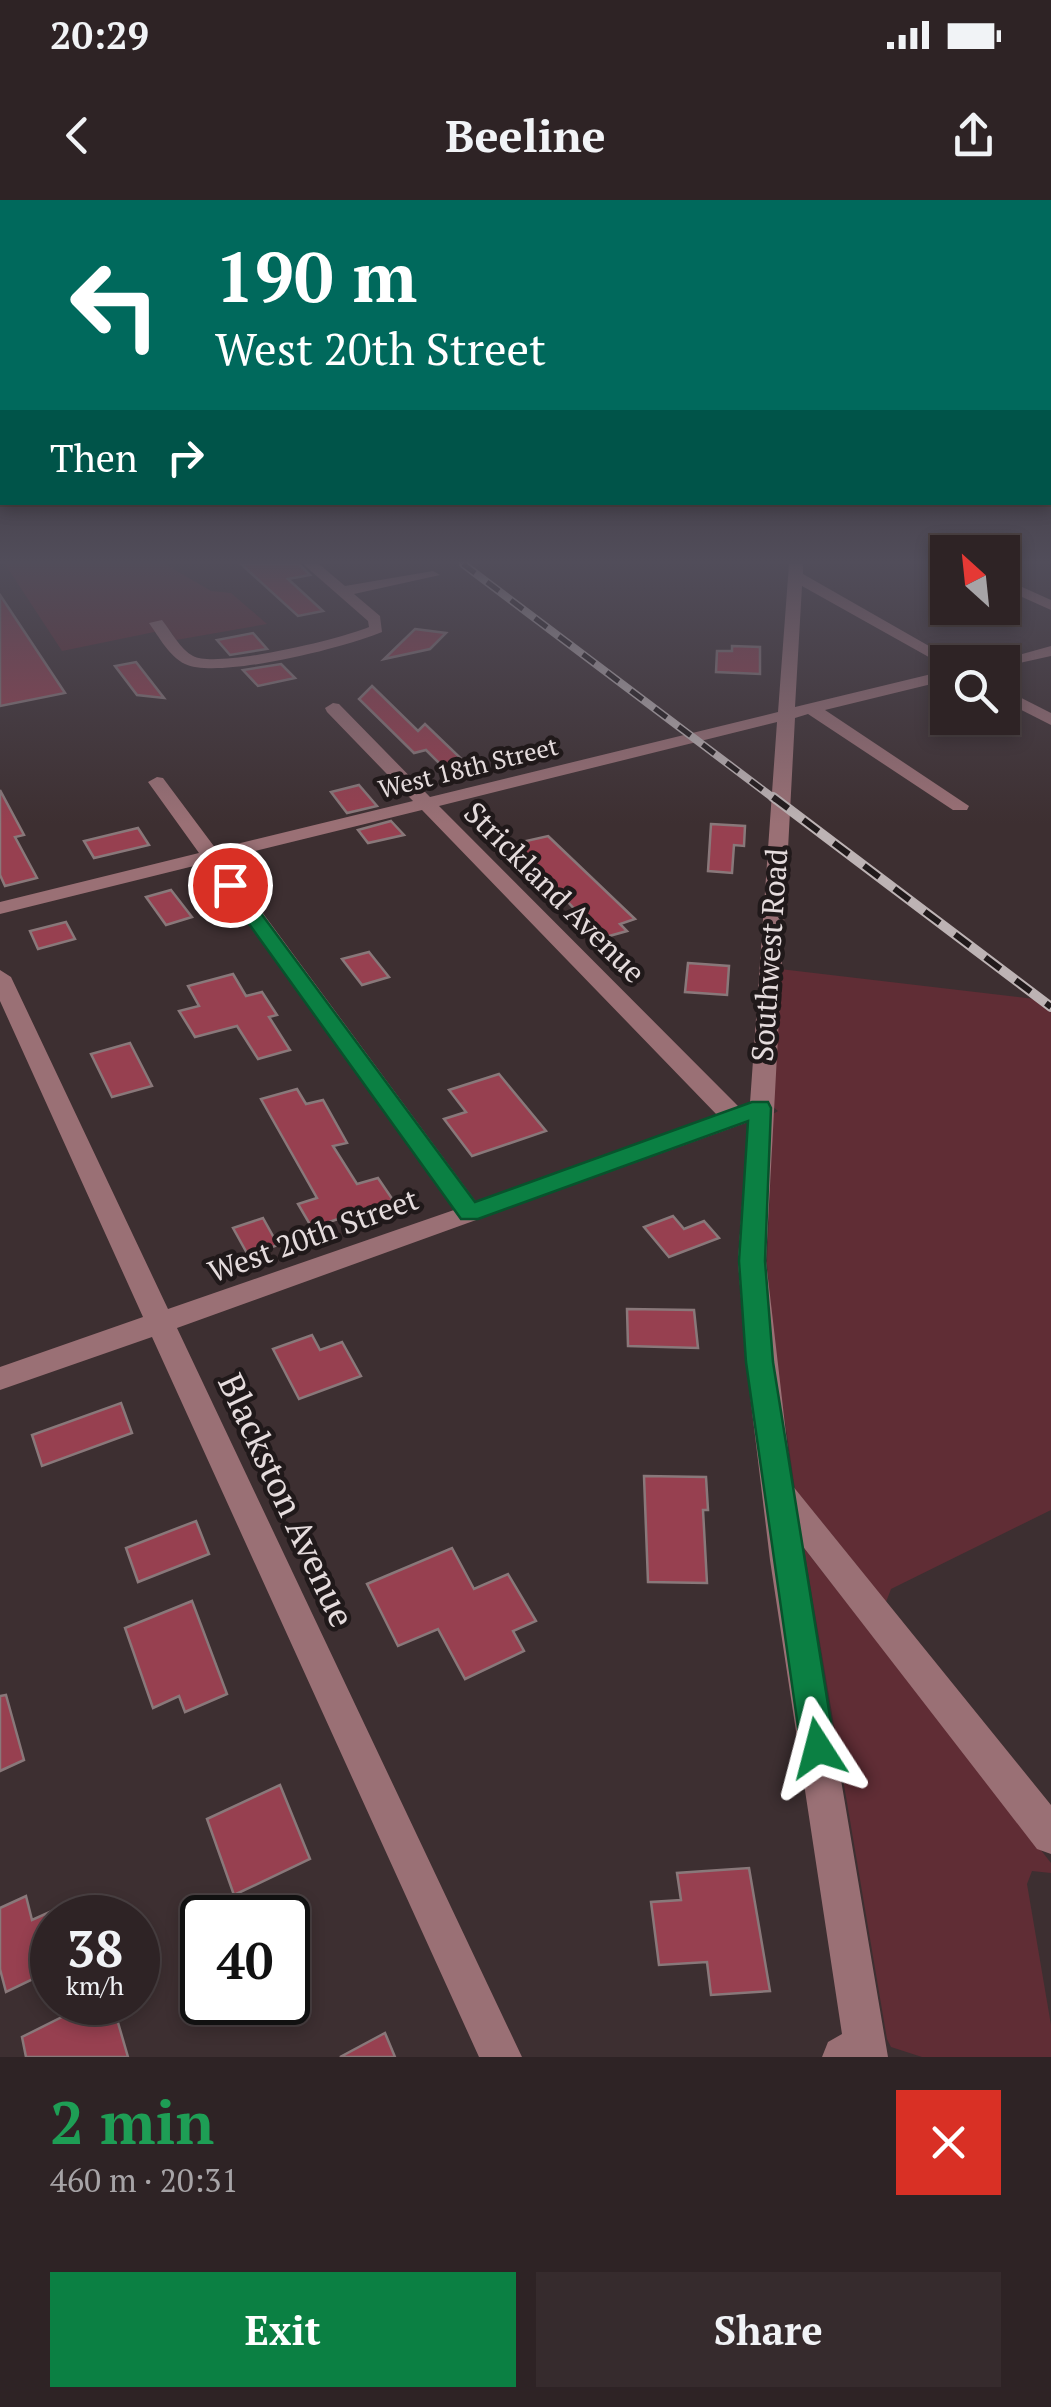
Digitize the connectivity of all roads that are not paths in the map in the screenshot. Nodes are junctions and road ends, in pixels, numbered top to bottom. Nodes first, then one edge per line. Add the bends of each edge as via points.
1 (178, 651) edge
2 (291, 651) edge
3 (797, 651) edge
4 (1051, 651) edge
5 (1020, 658) edge
6 (930, 679) edge
7 (1020, 703) edge
8 (332, 708) dead end
9 (798, 711) junction
10 (1051, 720) edge
11 (158, 782) dead end
12 (426, 804) junction
13 (960, 806) dead end
14 (209, 855) junction
15 (0, 908) edge
16 (0, 977) edge
17 (747, 1112) junction
18 (470, 1213) junction
19 (162, 1324) junction
20 (0, 1379) edge
21 (777, 1489) junction
22 (1051, 1835) edge
23 (858, 2052) edge
24 (500, 2057) edge

1 - 2 street via 201,664
3 - 9 street, Southwest Road
4 - 5 street
6 - 9 street, West 18th Street
7 - 10 street
8 - 12 street, Strickland Avenue
9 - 12 street, West 18th Street
9 - 13 street
9 - 17 street, Southwest Road
11 - 14 street
12 - 14 street, West 18th Street
12 - 17 street, Strickland Avenue
14 - 15 street, West 18th Street
14 - 18 street
16 - 19 street, Blackston Avenue
17 - 18 street, West 20th Street
17 - 21 street, Southwest Road via 760,1362
18 - 19 street, West 20th Street
19 - 20 street, West 20th Street
19 - 24 street, Blackston Avenue
21 - 22 street
21 - 23 street, Southwest Road

